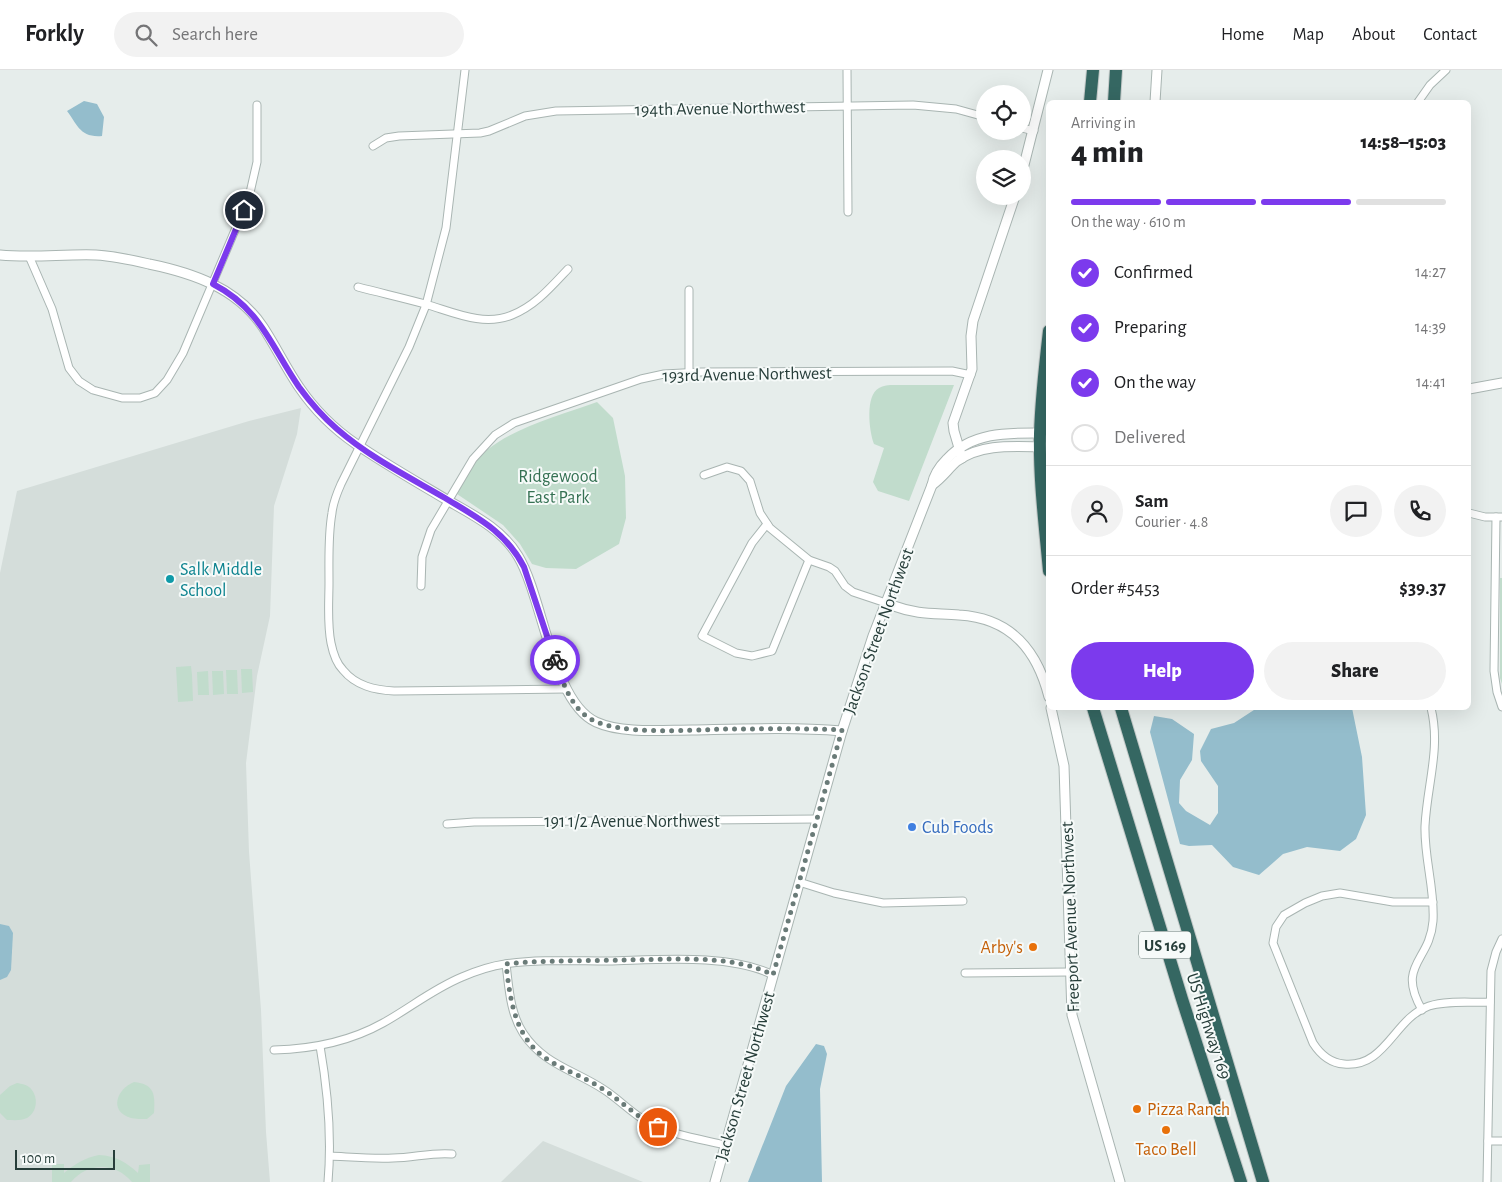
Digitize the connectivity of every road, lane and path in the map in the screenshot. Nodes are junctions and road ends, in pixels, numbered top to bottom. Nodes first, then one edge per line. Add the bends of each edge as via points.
1 (465, 70) edge
2 (847, 70) edge
3 (1048, 70) edge
4 (1092, 70) edge
5 (1116, 70) edge
6 (1157, 70) edge
7 (1446, 70) edge
8 (1090, 100) edge
9 (1114, 100) edge
10 (1155, 100) edge
11 (1419, 100) edge
12 (257, 106) dead end
13 (847, 106) junction
14 (976, 115) edge
15 (1031, 130) edge
16 (1034, 131) junction
17 (457, 135) junction
18 (373, 146) dead end
19 (1029, 150) edge
20 (1013, 205) edge
21 (848, 212) dead end
22 (0, 255) edge
23 (28, 256) junction
24 (568, 269) dead end
25 (213, 284) junction
26 (358, 287) dead end
27 (689, 290) dead end
28 (426, 304) junction
29 (1046, 357) edge
30 (689, 372) junction
31 (971, 375) junction
32 (1502, 384) edge
33 (1471, 389) edge
34 (1044, 433) edge
35 (360, 446) junction
36 (1044, 447) edge
37 (959, 448) junction
38 (962, 458) junction
39 (704, 475) dead end
40 (932, 486) junction
41 (448, 500) junction
42 (1471, 514) edge
43 (1499, 517) edge
44 (767, 524) junction
45 (1046, 541) edge
46 (809, 560) junction
47 (421, 586) dead end
48 (890, 605) junction
49 (1046, 686) edge
50 (566, 689) junction
51 (1502, 707) edge
52 (1051, 710) edge
53 (1094, 710) edge
54 (1122, 710) edge
55 (1431, 710) edge
56 (842, 730) junction
57 (817, 819) junction
58 (447, 824) dead end
59 (800, 882) junction
60 (963, 901) dead end
61 (1433, 902) junction
62 (1502, 939) edge
63 (506, 964) junction
64 (1070, 972) junction
65 (964, 973) dead end
66 (773, 975) junction
67 (1490, 1002) junction
68 (1422, 1010) junction
69 (320, 1046) junction
70 (274, 1050) dead end
71 (1488, 1141) junction
72 (1502, 1141) edge
73 (725, 1145) junction
74 (452, 1154) dead end
75 (330, 1156) junction
76 (328, 1182) edge
77 (715, 1182) edge
78 (1120, 1182) edge
79 (1241, 1182) edge
80 (1265, 1182) edge
81 (1487, 1182) edge

1 - 17 street
2 - 13 street
3 - 16 street
4 - 8 highway
5 - 9 highway
6 - 10 street
7 - 11 street
12 - 25 street via 258,151 253,185
13 - 14 street, 194th Avenue Northwest via 928,106
13 - 17 street, 194th Avenue Northwest via 550,112 525,116 489,131
13 - 21 street
15 - 16 street
16 - 19 street
17 - 18 street, 194th Avenue Northwest via 399,136 386,138
17 - 28 street via 446,228
20 - 31 street via 971,326
22 - 23 street
23 - 25 street via 120,257 176,270
23 - 25 street via 52,309 66,359 74,375 93,390 122,398 148,396 168,380
24 - 28 street via 531,305 500,319 469,317
25 - 35 street via 237,299 255,316 308,398 336,428
26 - 28 street
27 - 30 street
28 - 35 street via 409,347
29 - 34 highway
30 - 31 street, 193rd Avenue Northwest via 952,371
30 - 41 street, 193rd Avenue Northwest via 641,379 504,428 476,454
31 - 37 street via 953,423
32 - 33 street
34 - 36 highway
34 - 37 street, Jackson Street Northwest via 988,436
35 - 41 street
35 - 50 street via 341,484 330,535 329,623 333,653 342,669 355,681 376,689 394,691
36 - 38 street, Jackson Street Northwest via 991,448
36 - 45 highway via 1042,502
37 - 38 street
37 - 40 street, Jackson Street Northwest via 940,467
38 - 40 street, Jackson Street Northwest
39 - 44 street via 727,467 740,470 750,481
40 - 48 street, Jackson Street Northwest
41 - 47 street, 193rd Avenue Northwest via 424,548
41 - 50 street via 503,536 518,556
42 - 43 street
43 - 51 street via 1494,671
44 - 46 street
44 - 46 street via 752,543 702,636 736,653 752,656 772,652
46 - 48 street via 829,567 853,592
48 - 49 street via 923,614 971,616 1004,628 1031,653
48 - 56 street, Jackson Street Northwest via 863,664
50 - 56 street via 573,703 588,718 616,728
52 - 64 street, Freeport Avenue Northwest via 1064,766
53 - 79 highway, US Highway 169 / US 169
54 - 80 highway, US Highway 169 / US 169
55 - 61 street via 1434,761 1425,827
56 - 57 street, Jackson Street Northwest
57 - 58 street, 191 1/2 Avenue Northwest
57 - 59 street, Jackson Street Northwest
59 - 60 street via 883,903
59 - 66 street, Jackson Street Northwest
61 - 68 street via 1431,932 1411,981 1413,994
61 - 68 street via 1393,902 1340,894 1322,896 1284,915 1276,927 1273,943 1306,1026 1318,1050 1328,1059 1348,1064 1375,1056 1406,1021
62 - 67 street via 1492,966
63 - 66 street via 715,960 752,966
63 - 69 street via 462,977 370,1030
63 - 73 street via 518,1025 544,1057 600,1087 647,1122
64 - 65 street
64 - 78 street, Freeport Avenue Northwest via 1074,1022
66 - 73 street, Jackson Street Northwest
67 - 68 street via 1449,1003
67 - 71 street
69 - 70 street
69 - 75 street via 329,1111
71 - 72 street
71 - 81 street
73 - 77 street, Jackson Street Northwest
74 - 75 street via 392,1158
75 - 76 street

